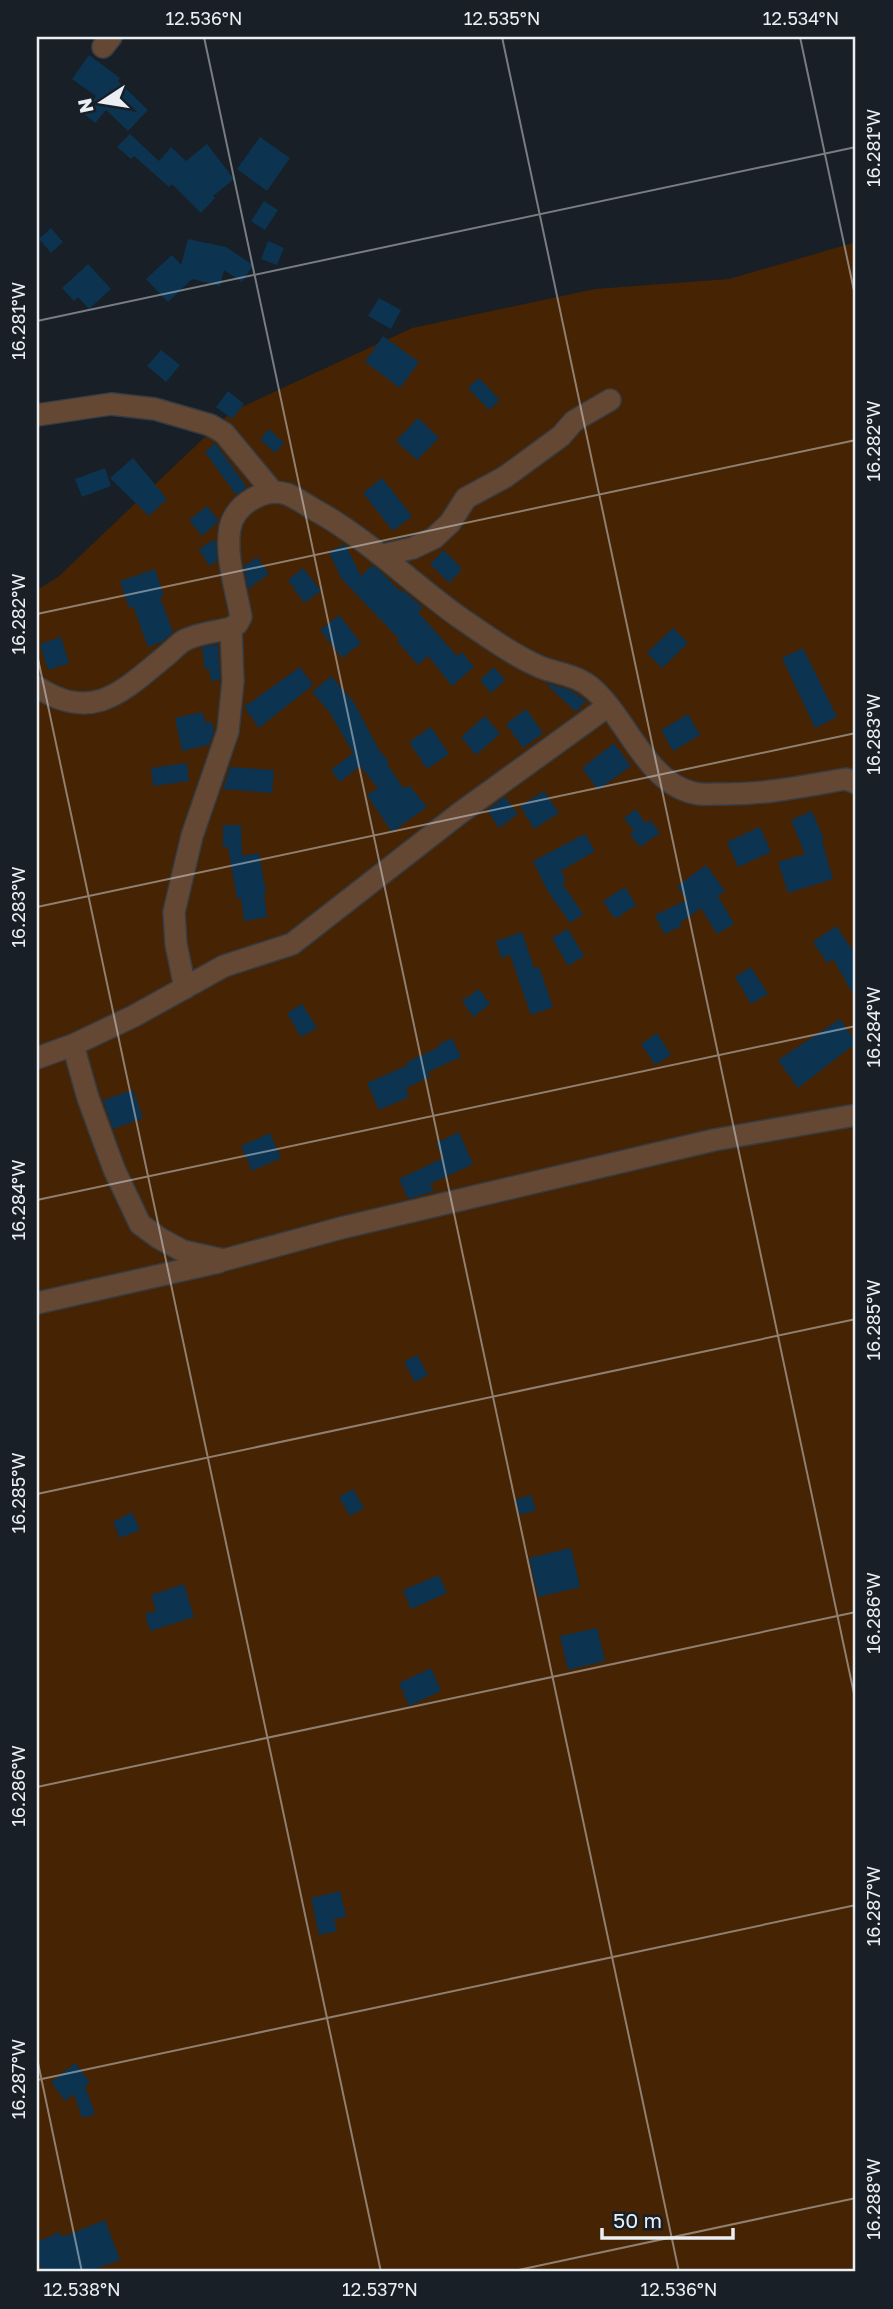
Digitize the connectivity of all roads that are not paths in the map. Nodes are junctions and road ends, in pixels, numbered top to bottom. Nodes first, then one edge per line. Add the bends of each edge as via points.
1 (610, 400) dead end
2 (37, 415) edge
3 (273, 492) junction
4 (383, 555) junction
5 (231, 628) junction
6 (37, 687) edge
7 (608, 706) junction
8 (856, 783) edge
9 (185, 988) junction
10 (73, 1045) junction
11 (37, 1058) edge
12 (856, 1115) edge
13 (224, 1260) junction
14 (37, 1304) edge

1 - 4 street via 574,421 505,477 466,498 434,538
2 - 3 street via 111,404 155,409 210,425 224,433
3 - 4 street via 288,495 337,522
3 - 5 street via 239,508 230,527 229,553 241,617
4 - 7 street via 418,587 505,649 542,668 575,677 593,688
5 - 6 street via 183,641 131,686 106,700 69,701
5 - 9 street via 233,681 228,731 192,836 174,912
7 - 8 street via 663,779 694,793 775,793 846,779
7 - 9 street via 460,813 292,944 224,966
9 - 10 street
10 - 11 street
10 - 13 street via 110,1157 140,1224 183,1251
12 - 13 street via 714,1140
13 - 14 street

